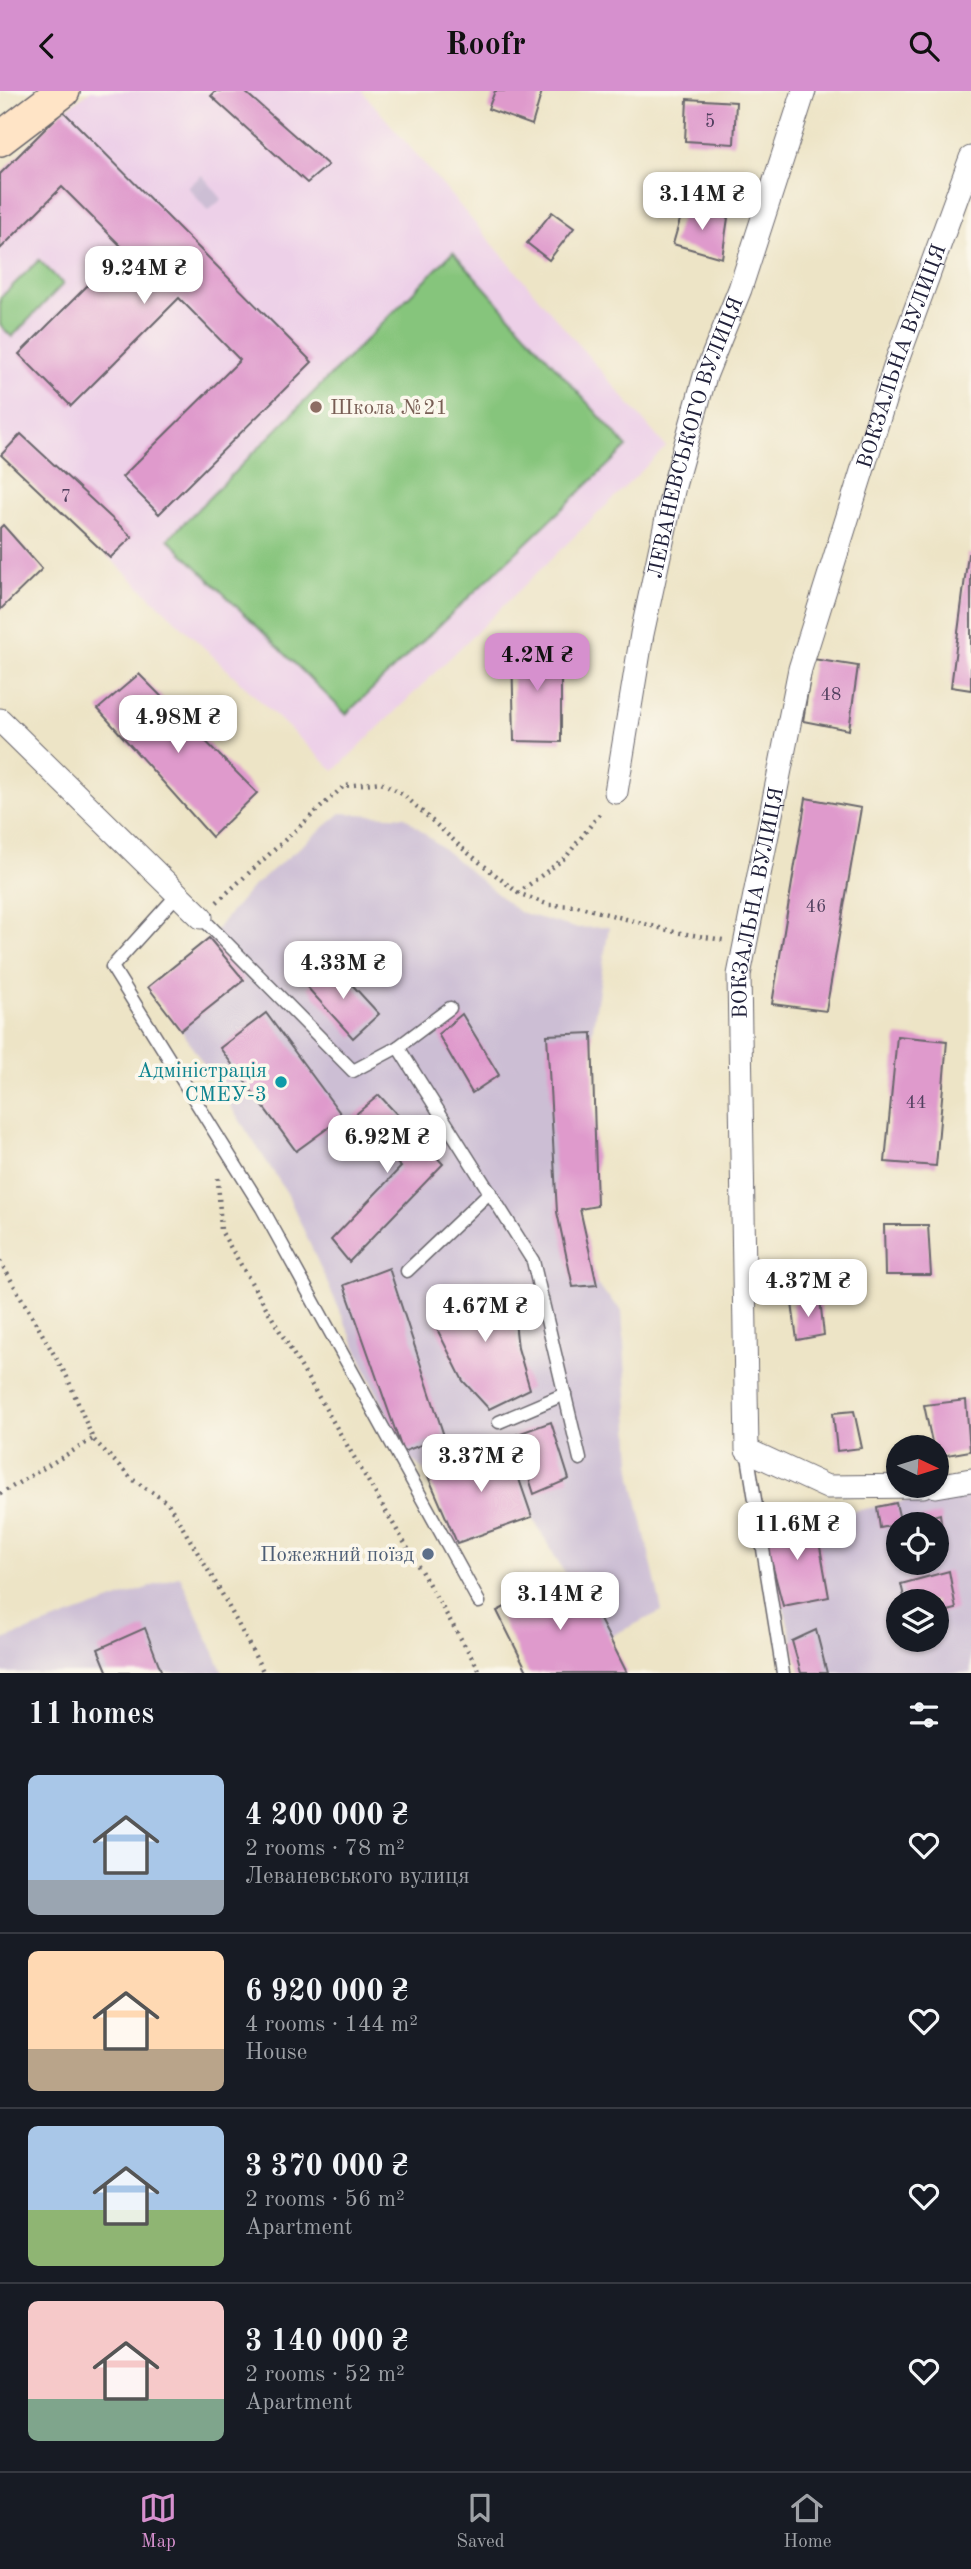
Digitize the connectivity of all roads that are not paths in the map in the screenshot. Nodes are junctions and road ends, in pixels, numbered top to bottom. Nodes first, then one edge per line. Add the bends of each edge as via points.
1 (64, 91) edge
2 (804, 91) edge
3 (0, 139) edge
4 (971, 158) edge
5 (0, 720) edge
6 (616, 792) road end
7 (178, 894) junction
8 (201, 917) joint
9 (450, 1008) dead end
10 (398, 1047) junction
11 (490, 1192) junction
12 (407, 1271) dead end
13 (565, 1394) junction
14 (499, 1422) dead end
15 (747, 1450) junction
16 (580, 1458) dead end
17 (971, 1480) edge
18 (949, 1484) edge
19 (886, 1486) edge
20 (479, 1602) dead end
21 (783, 1673) edge

1 - 3 street
2 - 6 street, ЛЕВАНЕВСЬКОГО ВУЛИЦЯ via 740,289 705,376 674,486 642,634
4 - 15 street, ВОКЗАЛЬНА ВУЛИЦЯ via 895,366 800,669 739,975
5 - 7 street
7 - 8 street
7 - 20 lane via 112,967 262,1208
8 - 10 lane via 353,1071
9 - 10 lane
10 - 11 lane
11 - 12 lane
11 - 13 lane via 533,1261
13 - 14 lane
13 - 16 lane
15 - 19 street via 827,1487
15 - 21 lane, ВОКЗАЛЬНА ВУЛИЦЯ
17 - 18 street

